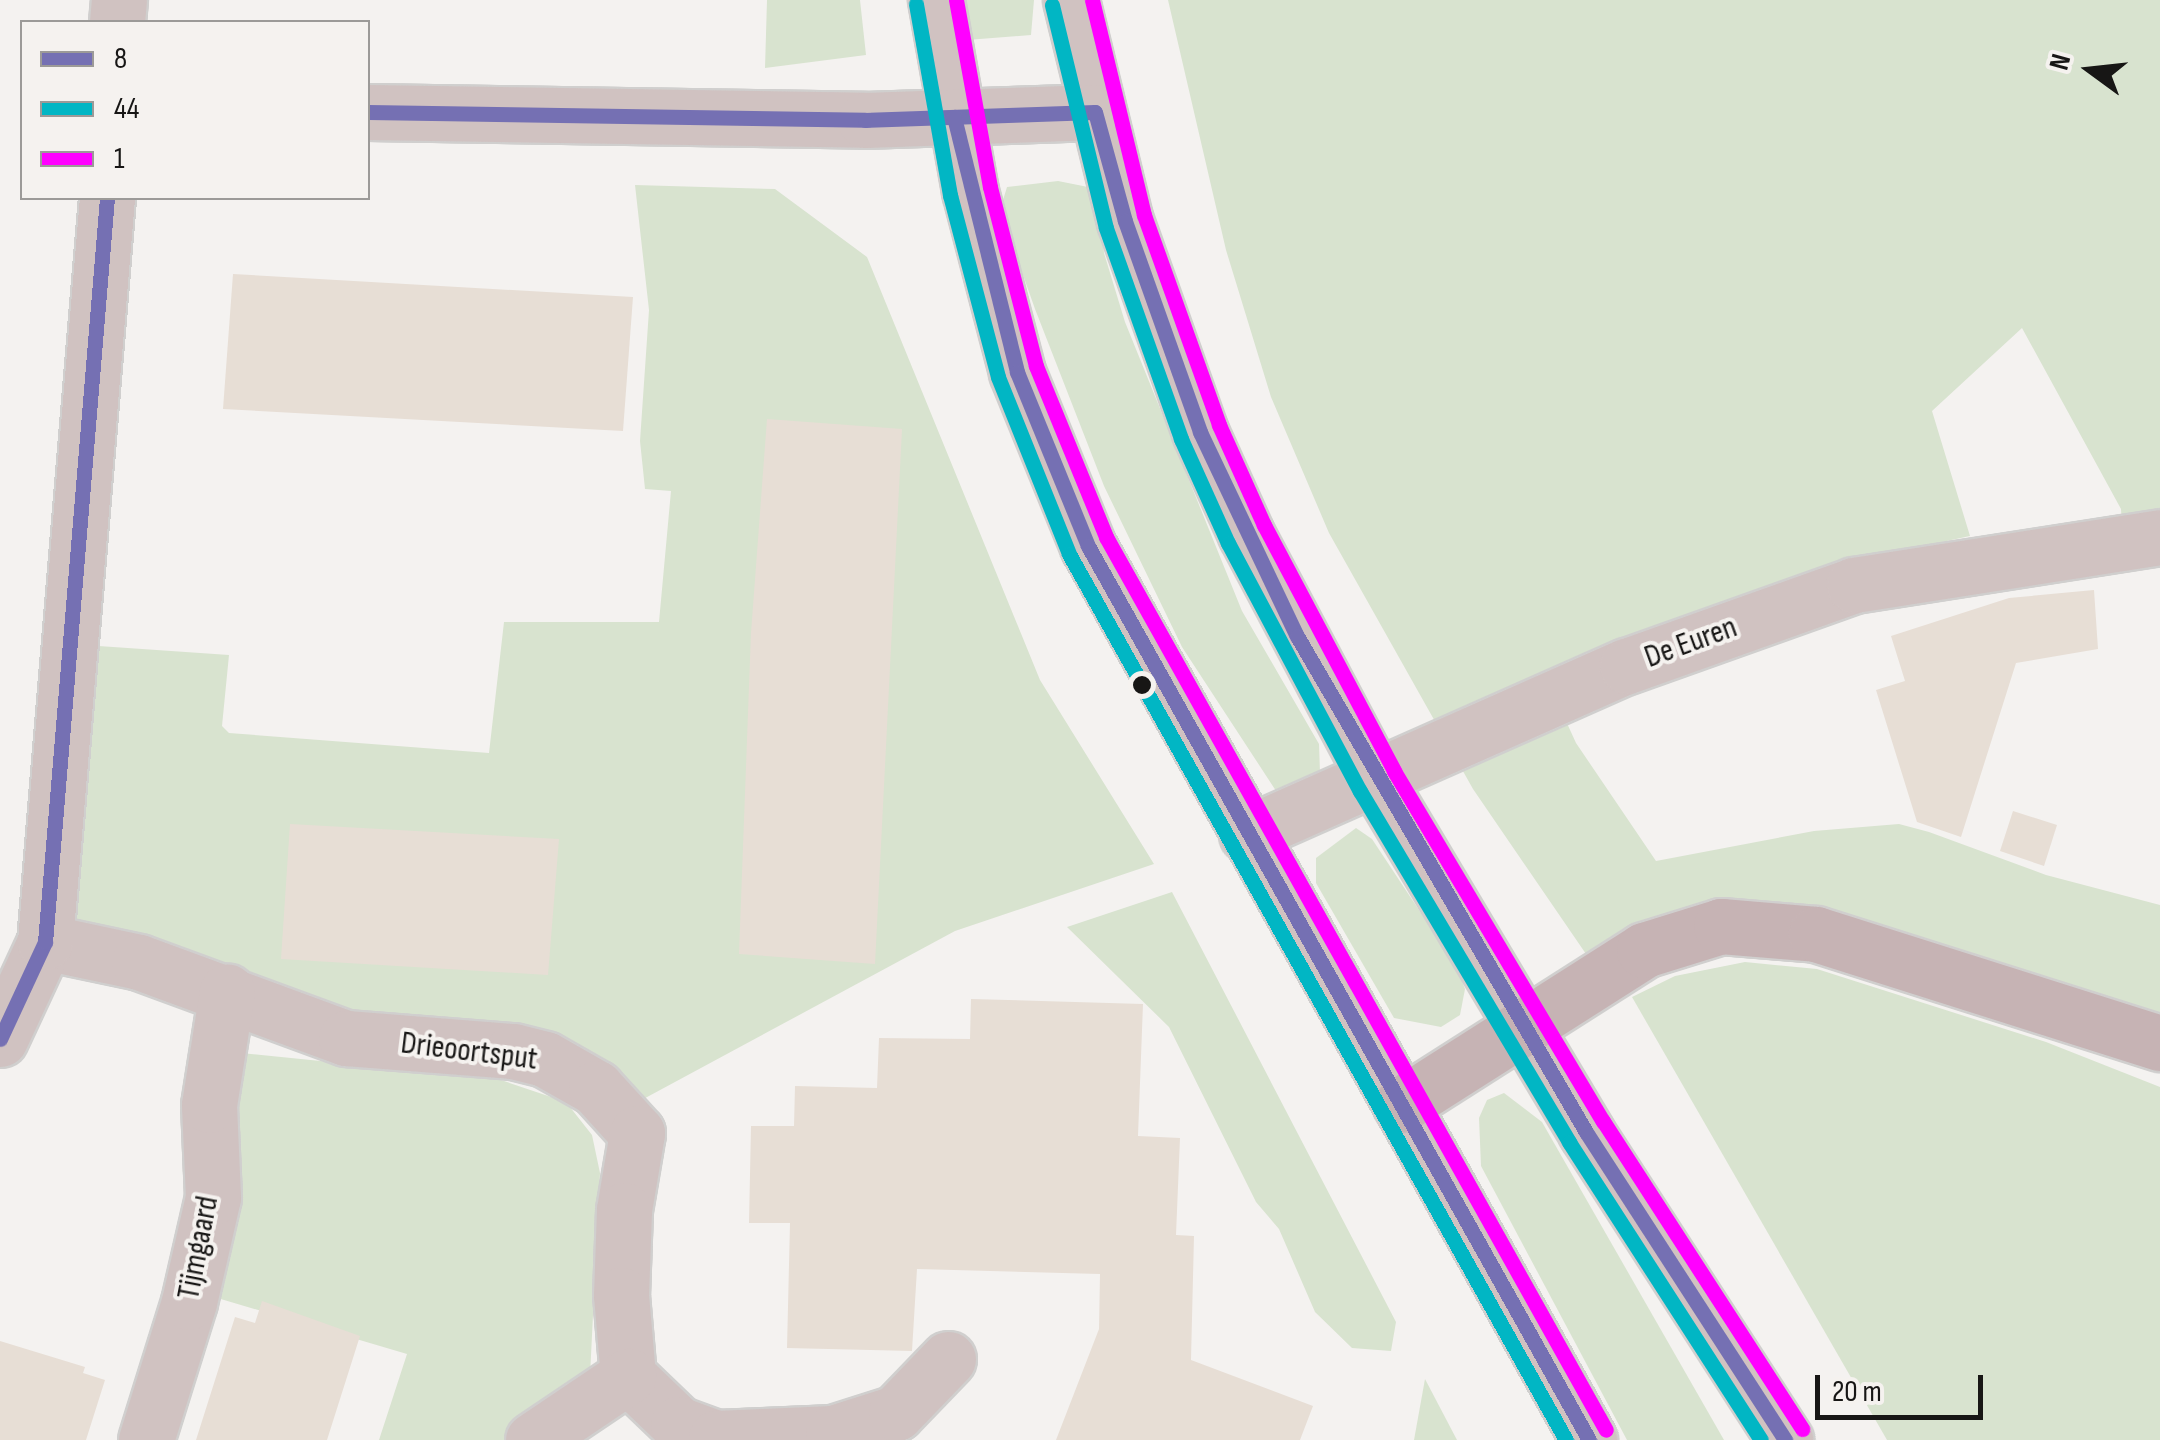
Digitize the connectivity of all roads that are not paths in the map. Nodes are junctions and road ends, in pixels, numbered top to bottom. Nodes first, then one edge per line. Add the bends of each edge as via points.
1 (936, 0) edge
2 (1071, 0) edge
3 (370, 112) edge
4 (1095, 112) junction
5 (954, 117) junction
6 (107, 200) edge
7 (2160, 537) edge
8 (1378, 780) junction
9 (1247, 834) junction
10 (45, 942) junction
11 (227, 991) junction
12 (1524, 1026) junction
13 (0, 1039) edge
14 (2160, 1043) edge
15 (1401, 1105) junction
16 (948, 1359) dead end
17 (628, 1376) junction
18 (146, 1440) edge
19 (533, 1440) edge
20 (1589, 1440) edge
21 (1785, 1440) edge

1 - 5 street
2 - 4 street
3 - 5 street
4 - 5 street
4 - 8 street via 1131,239 1200,432 1297,636
5 - 9 street via 1018,372 1050,458 1124,618
6 - 10 street
7 - 8 street, De Euren via 1854,585 1627,666
8 - 9 street, De Euren
8 - 12 street
9 - 15 street
10 - 11 street, Drieoortsput via 139,962
10 - 13 street
11 - 17 street, Drieoortsput via 346,1038 545,1059 596,1088 637,1132 624,1210 621,1296
11 - 18 street, Tijmgaard via 209,1105 212,1197 189,1302
12 - 14 highway via 1644,950 1694,932 1753,924 1816,934
12 - 15 highway
12 - 21 street
15 - 20 street
16 - 17 street via 896,1414 833,1433 716,1438 678,1424
17 - 19 street

